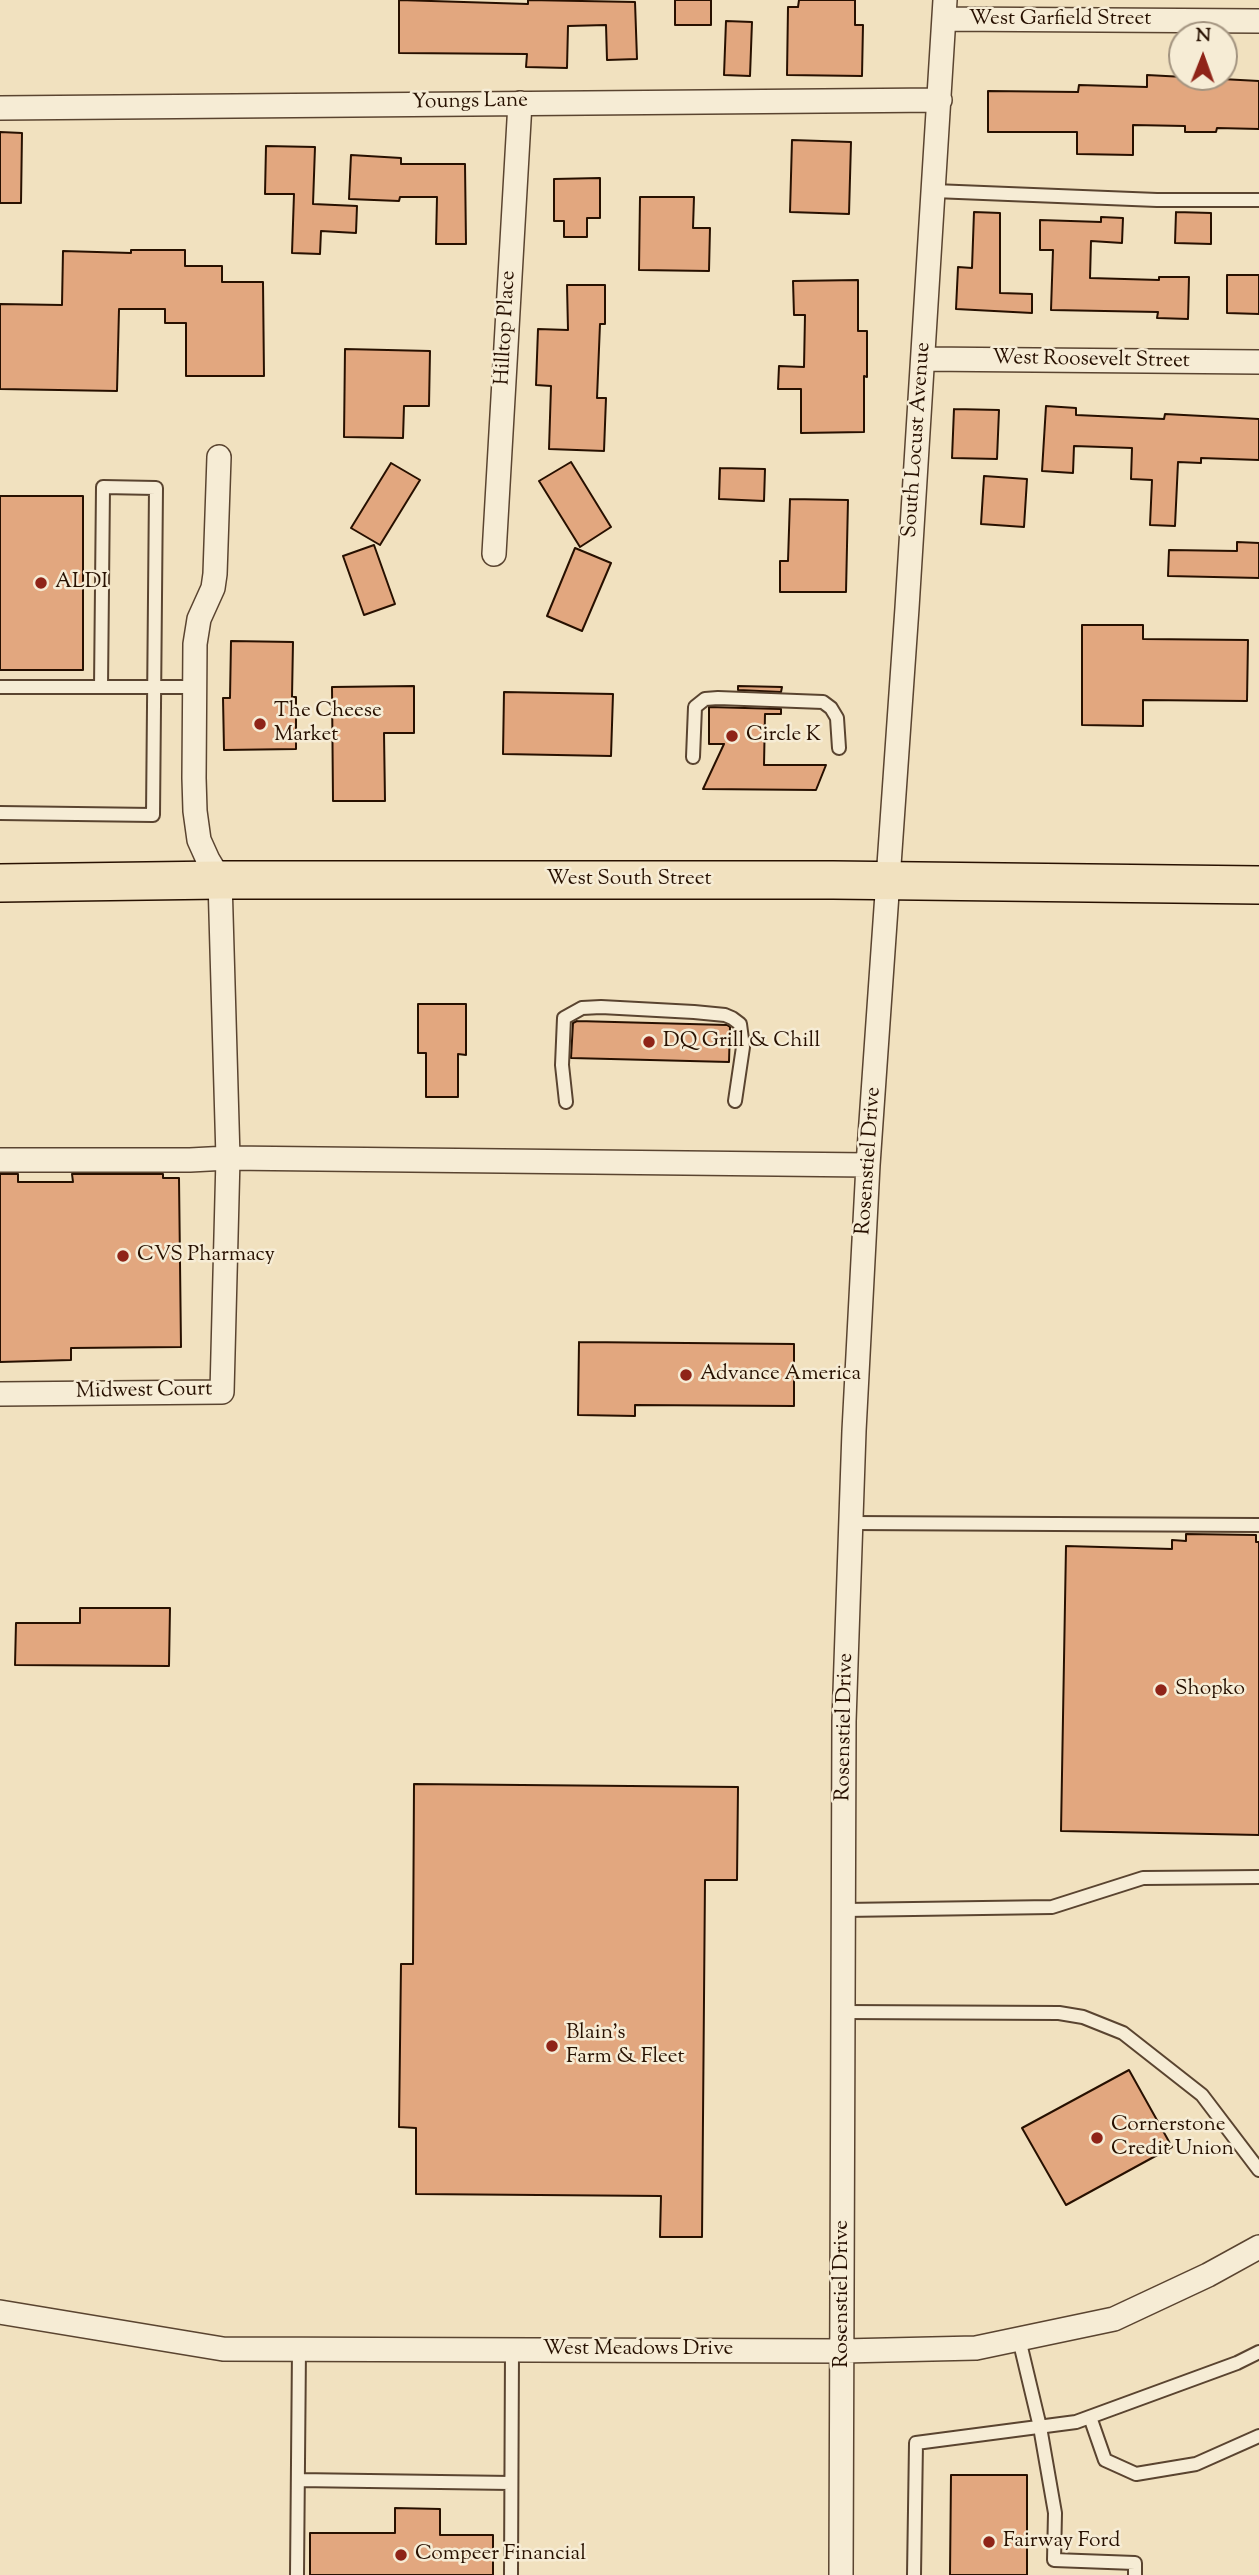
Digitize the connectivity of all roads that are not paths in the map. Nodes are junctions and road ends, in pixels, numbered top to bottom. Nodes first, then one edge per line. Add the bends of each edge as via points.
1 (945, 9) edge
2 (1259, 21) edge
3 (940, 100) junction
4 (520, 103) junction
5 (0, 108) edge
6 (934, 191) junction
7 (1259, 200) edge
8 (923, 359) junction
9 (1259, 362) edge
10 (219, 457) dead end
11 (494, 554) dead end
12 (0, 687) edge
13 (101, 687) junction
14 (195, 687) junction
15 (153, 688) junction
16 (839, 748) dead end
17 (694, 757) dead end
18 (0, 813) edge
19 (220, 880) junction
20 (887, 880) junction
21 (0, 883) edge
22 (1259, 885) edge
23 (735, 1101) dead end
24 (566, 1102) dead end
25 (228, 1158) junction
26 (0, 1160) edge
27 (868, 1165) junction
28 (0, 1394) edge
29 (851, 1523) junction
30 (1259, 1525) edge
31 (1259, 1877) edge
32 (844, 1910) junction
33 (843, 2012) junction
34 (1259, 2170) edge
35 (1259, 2246) edge
36 (0, 2312) edge
37 (1019, 2339) junction
38 (299, 2349) junction
39 (512, 2350) junction
40 (843, 2351) junction
41 (1259, 2352) edge
42 (1090, 2417) junction
43 (1040, 2427) junction
44 (1259, 2436) edge
45 (298, 2480) junction
46 (511, 2483) junction
47 (297, 2575) edge
48 (511, 2575) edge
49 (841, 2575) edge
50 (914, 2575) edge
51 (1135, 2575) edge

1 - 2 street, West Garfield Street
1 - 3 street, South Locust Avenue
3 - 4 street, Youngs Lane
3 - 6 street, South Locust Avenue
4 - 5 street, Youngs Lane
4 - 11 street, Hilltop Place
6 - 7 lane
6 - 8 street, South Locust Avenue
8 - 9 street, West Roosevelt Street
8 - 20 street, South Locust Avenue
10 - 14 street via 215,574 196,631
12 - 13 lane
13 - 15 lane
13 - 15 lane via 103,487 156,488
14 - 15 lane
14 - 19 street via 195,811 199,840
15 - 18 lane via 153,815
16 - 17 lane via 837,718 824,702 718,698 705,699 695,707
19 - 20 main road, West South Street
19 - 21 main road, West South Street
19 - 25 street, Midwest Court
20 - 22 main road, West South Street
20 - 27 street, Rosenstiel Drive
23 - 24 lane via 743,1047 740,1024 732,1018 601,1007 582,1008 564,1018
25 - 26 street
25 - 27 street
25 - 28 street, Midwest Court via 222,1392
27 - 29 street, Rosenstiel Drive
29 - 30 lane
29 - 32 street, Rosenstiel Drive
31 - 32 lane via 1143,1878 1052,1907
32 - 33 street, Rosenstiel Drive
33 - 34 lane via 1083,2017 1124,2033 1202,2095
33 - 40 street, Rosenstiel Drive
35 - 37 street, West Meadows Drive via 1114,2319
36 - 38 street, West Meadows Drive via 223,2349
37 - 40 street, West Meadows Drive via 976,2348
37 - 43 lane
38 - 39 street, West Meadows Drive
38 - 45 lane
39 - 40 street, West Meadows Drive
39 - 46 lane
40 - 49 street, Rosenstiel Drive
41 - 42 lane
42 - 43 lane
42 - 44 lane via 1105,2460 1136,2474 1196,2464
43 - 50 lane via 916,2443
43 - 51 lane via 1055,2513 1054,2560 1135,2563
45 - 46 lane
45 - 47 lane
46 - 48 lane

